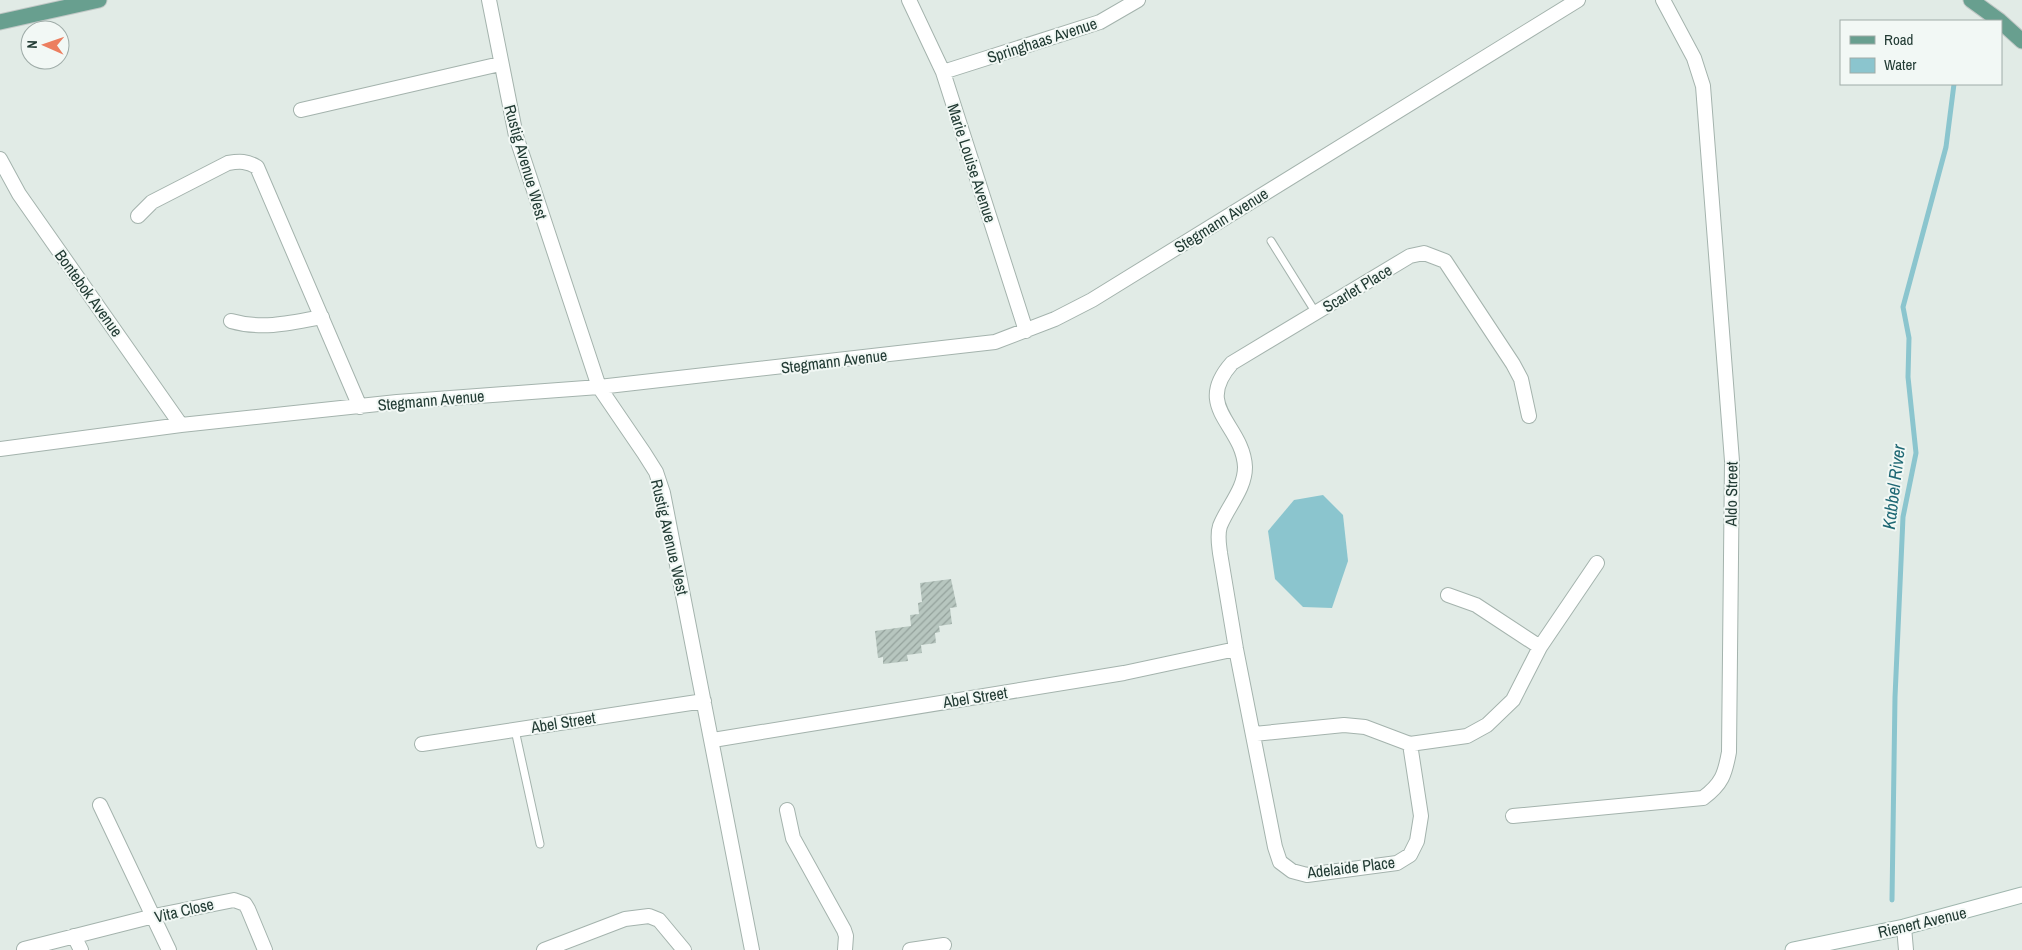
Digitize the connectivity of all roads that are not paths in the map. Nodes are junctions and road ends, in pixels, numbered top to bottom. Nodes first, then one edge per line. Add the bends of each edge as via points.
1 (100, 0) edge
2 (489, 0) edge
3 (909, 0) edge
4 (1138, 0) edge
5 (1578, 0) edge
6 (1663, 0) edge
7 (1971, 0) edge
8 (1997, 20) edge
9 (0, 22) edge
10 (2002, 24) edge
11 (2022, 40) edge
12 (500, 64) junction
13 (943, 72) junction
14 (301, 110) dead end
15 (0, 159) edge
16 (138, 216) dead end
17 (1271, 240) dead end
18 (1316, 313) junction
19 (322, 317) junction
20 (231, 321) dead end
21 (1026, 331) junction
22 (599, 387) junction
23 (360, 407) junction
24 (1530, 416) dead end
25 (181, 425) junction
26 (0, 449) edge
27 (1241, 483) joint
28 (1597, 563) dead end
29 (1448, 595) dead end
30 (1540, 647) junction
31 (1236, 649) junction
32 (704, 701) junction
33 (515, 730) junction
34 (1254, 734) junction
35 (713, 740) junction
36 (422, 744) dead end
37 (1410, 744) junction
38 (100, 805) dead end
39 (787, 810) dead end
40 (1513, 816) dead end
41 (540, 844) dead end
42 (2022, 895) edge
43 (154, 916) junction
44 (1904, 927) junction
45 (74, 936) junction
46 (944, 945) dead end
47 (24, 949) edge
48 (80, 950) edge
49 (168, 950) edge
50 (265, 950) edge
51 (544, 950) edge
52 (684, 950) edge
53 (752, 950) edge
54 (844, 950) edge
55 (910, 950) edge
56 (1793, 950) edge
57 (1906, 950) edge

1 - 9 main road
2 - 12 street, Rustig Avenue West
3 - 13 street, Marie Louise Avenue
4 - 13 street, Springhaas Avenue via 1100,22
5 - 21 street, Stegmann Avenue via 1092,300
6 - 40 street, Aldo Street via 1694,58 1703,86 1732,461 1729,752 1725,772 1716,788 1703,798
7 - 8 main road
10 - 11 main road
12 - 14 street
12 - 22 street, Rustig Avenue West via 521,155
13 - 21 street, Marie Louise Avenue
15 - 25 street, Bontebok Avenue via 28,207
16 - 19 street via 152,202 213,170 239,161 249,163 261,173
17 - 18 lane
18 - 24 street, Scarlet Place via 1410,256 1424,253 1435,256 1445,261 1514,364
18 - 27 street, Scarlet Place via 1232,363 1222,374 1217,403 1243,455 1245,469
19 - 20 street via 268,326 248,326
19 - 23 street
21 - 22 street, Stegmann Avenue via 996,342
22 - 23 street, Stegmann Avenue
22 - 32 street, Rustig Avenue West via 656,472 664,493
23 - 25 street, Stegmann Avenue
25 - 26 street, Stegmann Avenue
27 - 31 street, Adelaide Place via 1220,526 1218,540
28 - 30 street
29 - 30 street via 1476,604
30 - 37 street via 1513,700 1487,725 1467,736
31 - 34 street, Adelaide Place
31 - 35 street, Abel Street via 1124,672
32 - 33 street, Abel Street
32 - 35 street, Rustig Avenue West
33 - 36 street, Abel Street
33 - 41 lane
34 - 37 street via 1344,725 1365,727
34 - 37 street, Adelaide Place via 1280,862 1292,871 1306,875 1397,863 1410,855 1417,841 1421,816
35 - 53 street, Rustig Avenue West
38 - 43 street
39 - 54 street via 792,838 844,930
42 - 44 street, Rienert Avenue
43 - 45 street, Vita Close
43 - 49 street
43 - 50 street, Vita Close via 225,901 240,902 248,909
44 - 56 street, Rienert Avenue
44 - 57 street
45 - 47 street, Vita Close
45 - 48 street
46 - 55 street
51 - 52 street via 638,916 659,920

